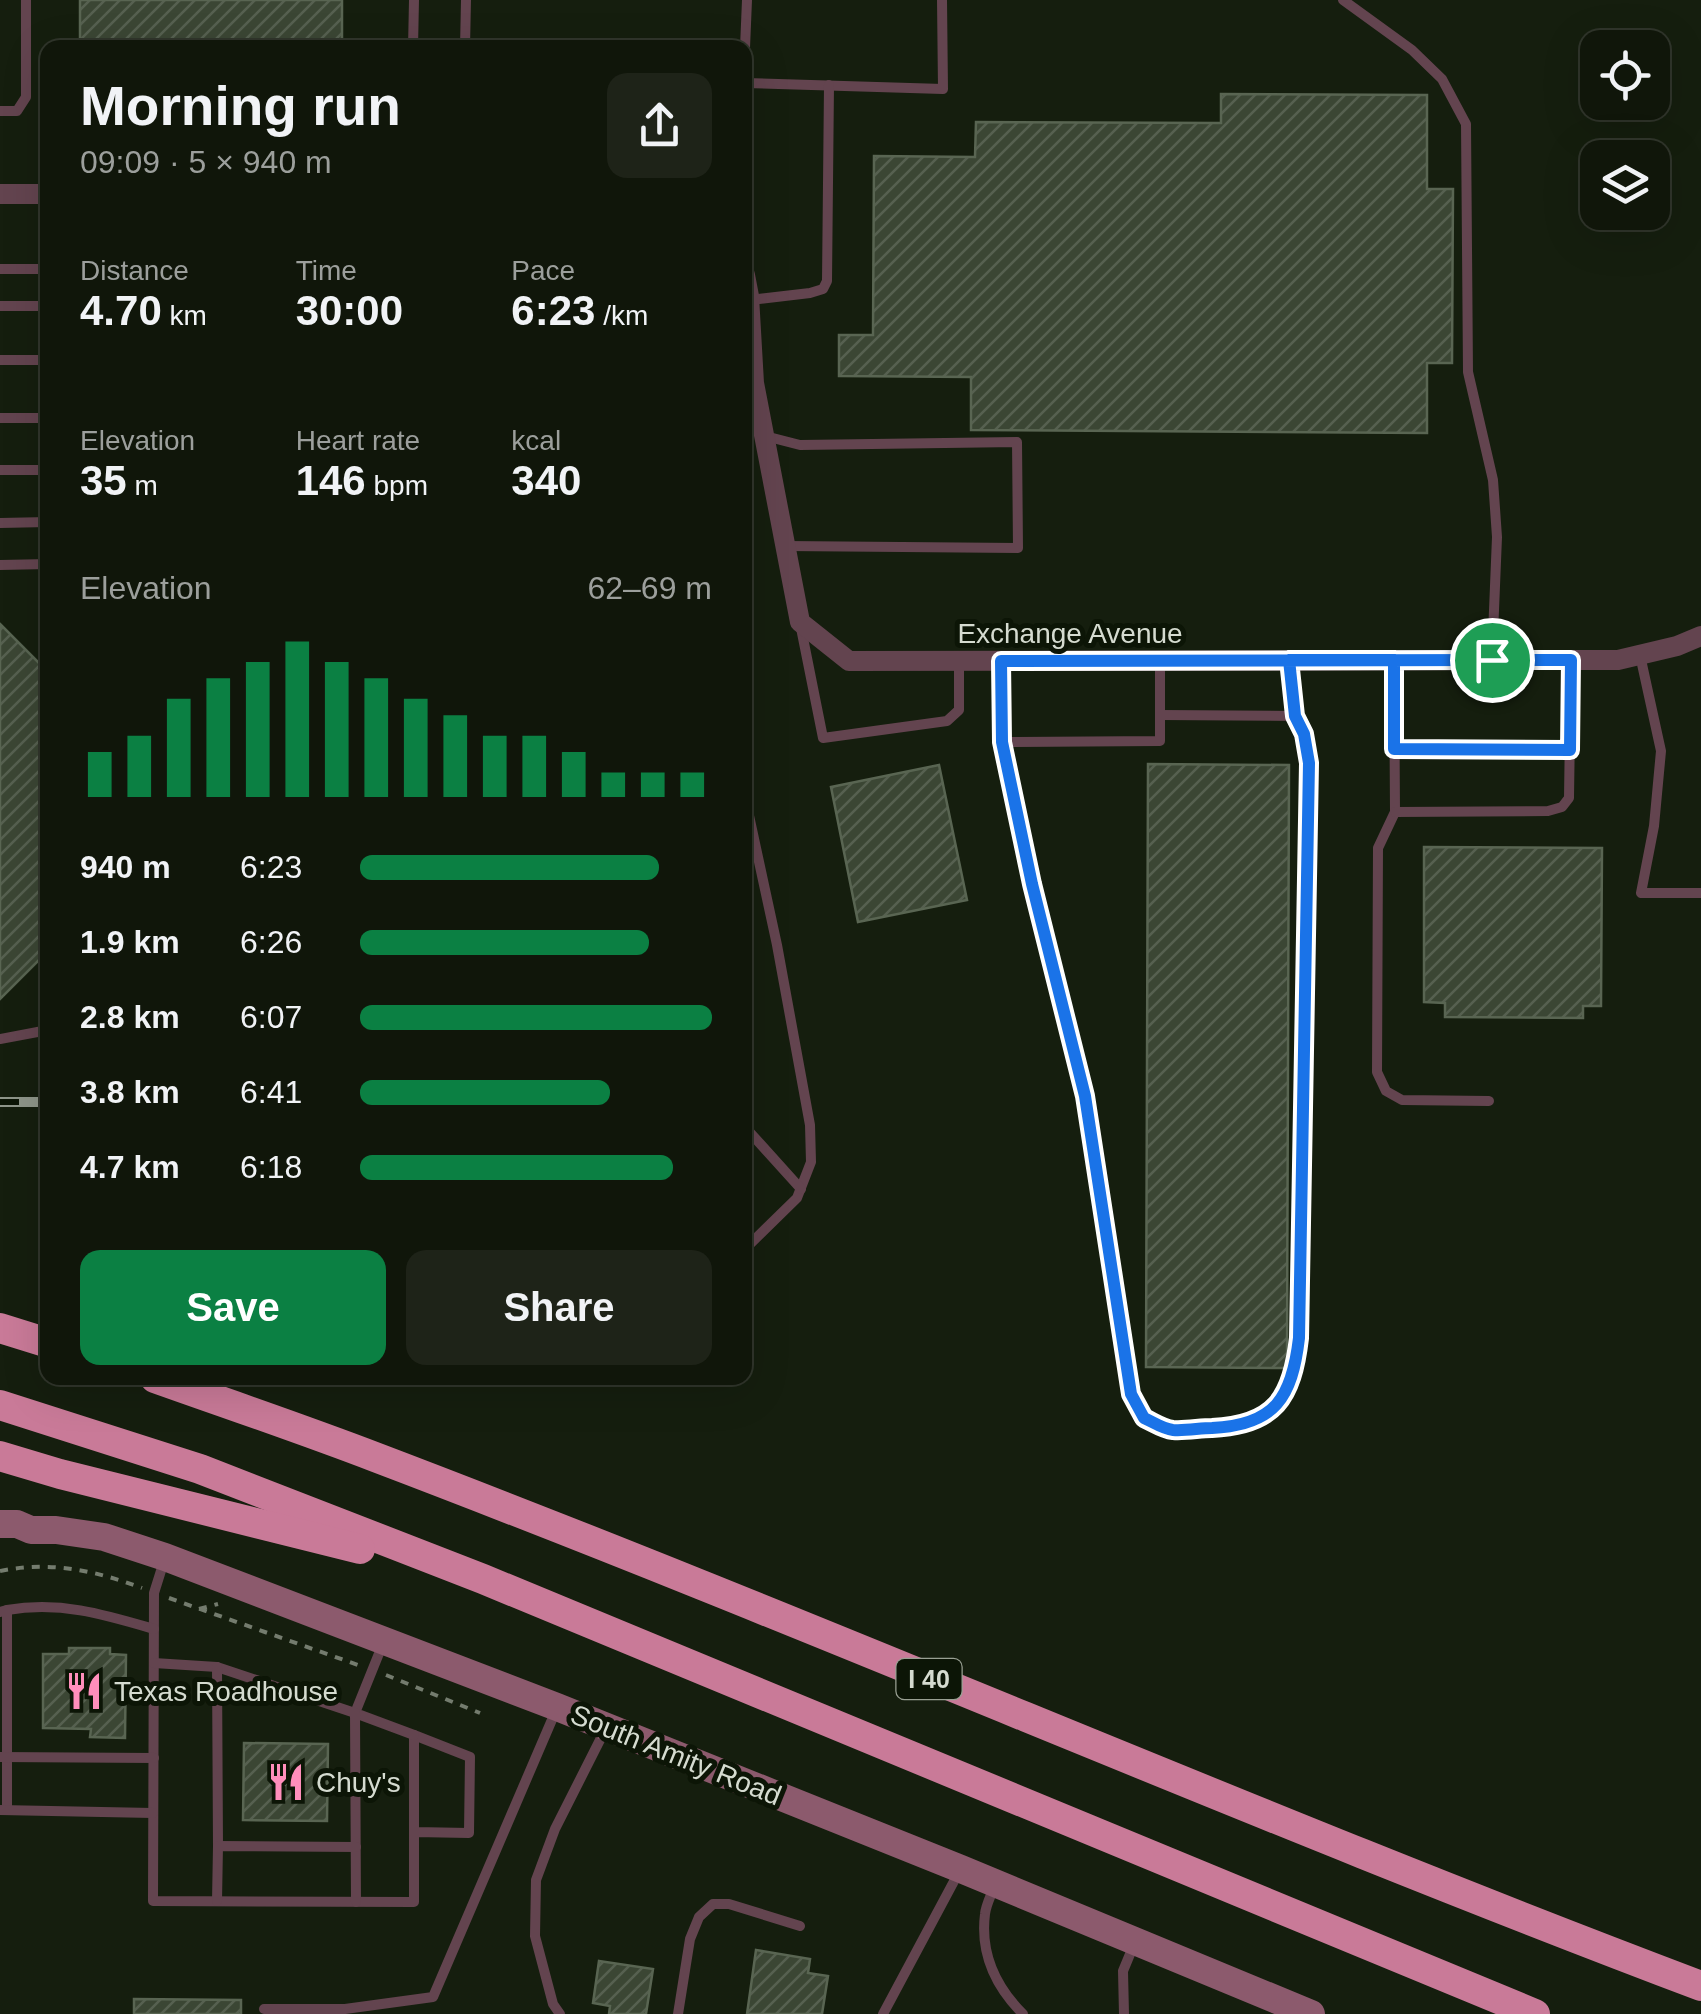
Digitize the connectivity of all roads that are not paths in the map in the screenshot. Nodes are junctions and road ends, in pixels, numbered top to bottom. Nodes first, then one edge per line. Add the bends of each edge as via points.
1 (26, 0) edge
2 (414, 0) edge
3 (466, 0) edge
4 (747, 0) edge
5 (942, 0) edge
6 (1344, 0) edge
7 (414, 40) edge
8 (465, 40) edge
9 (745, 40) edge
10 (752, 83) edge
11 (829, 86) junction
12 (0, 112) edge
13 (0, 194) edge
14 (40, 194) edge
15 (0, 269) edge
16 (40, 269) edge
17 (752, 300) edge
18 (0, 306) edge
19 (40, 306) edge
20 (752, 349) edge
21 (0, 360) edge
22 (40, 360) edge
23 (0, 418) edge
24 (40, 418) edge
25 (764, 436) junction
26 (0, 470) edge
27 (40, 470) edge
28 (40, 522) edge
29 (0, 523) edge
30 (785, 546) junction
31 (0, 564) edge
32 (40, 564) edge
33 (800, 622) junction
34 (1701, 636) edge
35 (1640, 655) junction
36 (1289, 660) junction
37 (1394, 660) junction
38 (1492, 660) junction
39 (1571, 660) junction
40 (958, 661) junction
41 (1001, 661) junction
42 (1160, 661) junction
43 (1160, 715) junction
44 (1295, 716) junction
45 (1002, 742) junction
46 (1394, 749) junction
47 (1570, 750) junction
48 (1395, 812) junction
49 (752, 829) edge
50 (1701, 893) edge
51 (40, 1032) edge
52 (0, 1039) edge
53 (1489, 1101) dead end
54 (752, 1135) edge
55 (801, 1189) junction
56 (752, 1242) edge
57 (0, 1328) edge
58 (40, 1340) edge
59 (174, 1385) edge
60 (0, 1405) edge
61 (0, 1456) edge
62 (0, 1524) edge
63 (31, 1530) junction
64 (0, 1543) edge
65 (165, 1558) junction
66 (484, 1579) junction
67 (4, 1610) edge
68 (154, 1629) junction
69 (384, 1640) junction
70 (154, 1663) junction
71 (217, 1667) junction
72 (557, 1707) junction
73 (355, 1713) junction
74 (606, 1728) junction
75 (414, 1735) junction
76 (4, 1757) edge
77 (154, 1758) junction
78 (4, 1810) edge
79 (153, 1813) junction
80 (414, 1832) junction
81 (218, 1846) junction
82 (356, 1847) junction
83 (960, 1869) junction
84 (995, 1884) junction
85 (217, 1901) junction
86 (356, 1902) junction
87 (800, 1926) dead end
88 (1135, 1941) junction
89 (1701, 1986) edge
90 (264, 2009) dead end
91 (560, 2014) edge
92 (678, 2014) edge
93 (883, 2014) edge
94 (1023, 2014) edge
95 (1124, 2014) edge
96 (1311, 2014) edge
97 (1535, 2014) edge

1 - 12 lane via 26,97 17,111
2 - 7 lane
3 - 8 lane
4 - 9 lane
5 - 11 lane via 943,89
6 - 38 lane via 1442,79 1466,124 1468,372 1493,480 1497,537
10 - 11 lane
11 - 17 lane via 827,281 810,293
13 - 14 street
15 - 16 lane
18 - 19 lane
20 - 25 street
21 - 22 lane
23 - 24 lane
25 - 30 street
25 - 30 lane via 800,446 1018,442 1018,548
26 - 27 lane
28 - 29 lane
30 - 33 street
31 - 32 lane
33 - 40 street, Exchange Avenue via 849,661
33 - 40 lane via 822,738 948,721 959,710
34 - 35 street, Exchange Avenue
35 - 39 street, Exchange Avenue
35 - 50 lane via 1662,751 1641,893
36 - 37 street, Exchange Avenue
36 - 42 street, Exchange Avenue
36 - 44 lane
37 - 38 street, Exchange Avenue
37 - 46 lane
38 - 39 street, Exchange Avenue
39 - 47 lane
40 - 41 street, Exchange Avenue
41 - 42 street, Exchange Avenue
41 - 45 lane
42 - 43 lane
43 - 44 lane
43 - 45 lane via 1160,741
44 - 45 lane via 1309,763 1299,1338 1286,1391 1268,1414 1240,1427 1170,1430 1144,1418 1131,1394 1085,1096
46 - 47 lane
46 - 48 lane
47 - 48 lane via 1569,798 1562,808
48 - 53 lane via 1378,848 1377,1072 1386,1091 1402,1100
49 - 55 lane via 810,1125 811,1162
51 - 52 lane
54 - 55 lane
55 - 56 lane
57 - 58 highway
59 - 89 highway, I 40 via 545,1523
60 - 66 highway via 200,1469
61 - 66 highway
62 - 63 main road, South Amity Road
63 - 64 main road, South Amity Road
63 - 65 main road, South Amity Road via 104,1537
65 - 68 lane via 154,1593
65 - 69 main road, South Amity Road
66 - 97 highway
67 - 68 lane via 54,1605
67 - 76 lane
68 - 70 lane
69 - 72 main road, South Amity Road
69 - 73 lane
70 - 71 lane
70 - 77 lane
71 - 73 lane
71 - 81 lane
72 - 74 main road, South Amity Road
72 - 90 lane via 433,1997 345,2009
73 - 75 lane
73 - 82 lane
74 - 83 main road, South Amity Road
74 - 91 lane via 536,1880 535,1936
75 - 80 lane
75 - 80 lane via 470,1757 470,1833
76 - 77 lane
76 - 78 lane
77 - 79 lane
78 - 79 lane
79 - 85 lane via 153,1901
80 - 86 lane via 414,1902
81 - 82 lane
81 - 85 lane
82 - 86 lane
83 - 84 main road, South Amity Road
83 - 93 lane
84 - 88 main road, South Amity Road
84 - 94 lane via 985,1912 988,1964
85 - 86 lane
87 - 92 lane via 712,1904 690,1938
88 - 95 lane via 1124,1971
88 - 96 main road, South Amity Road

